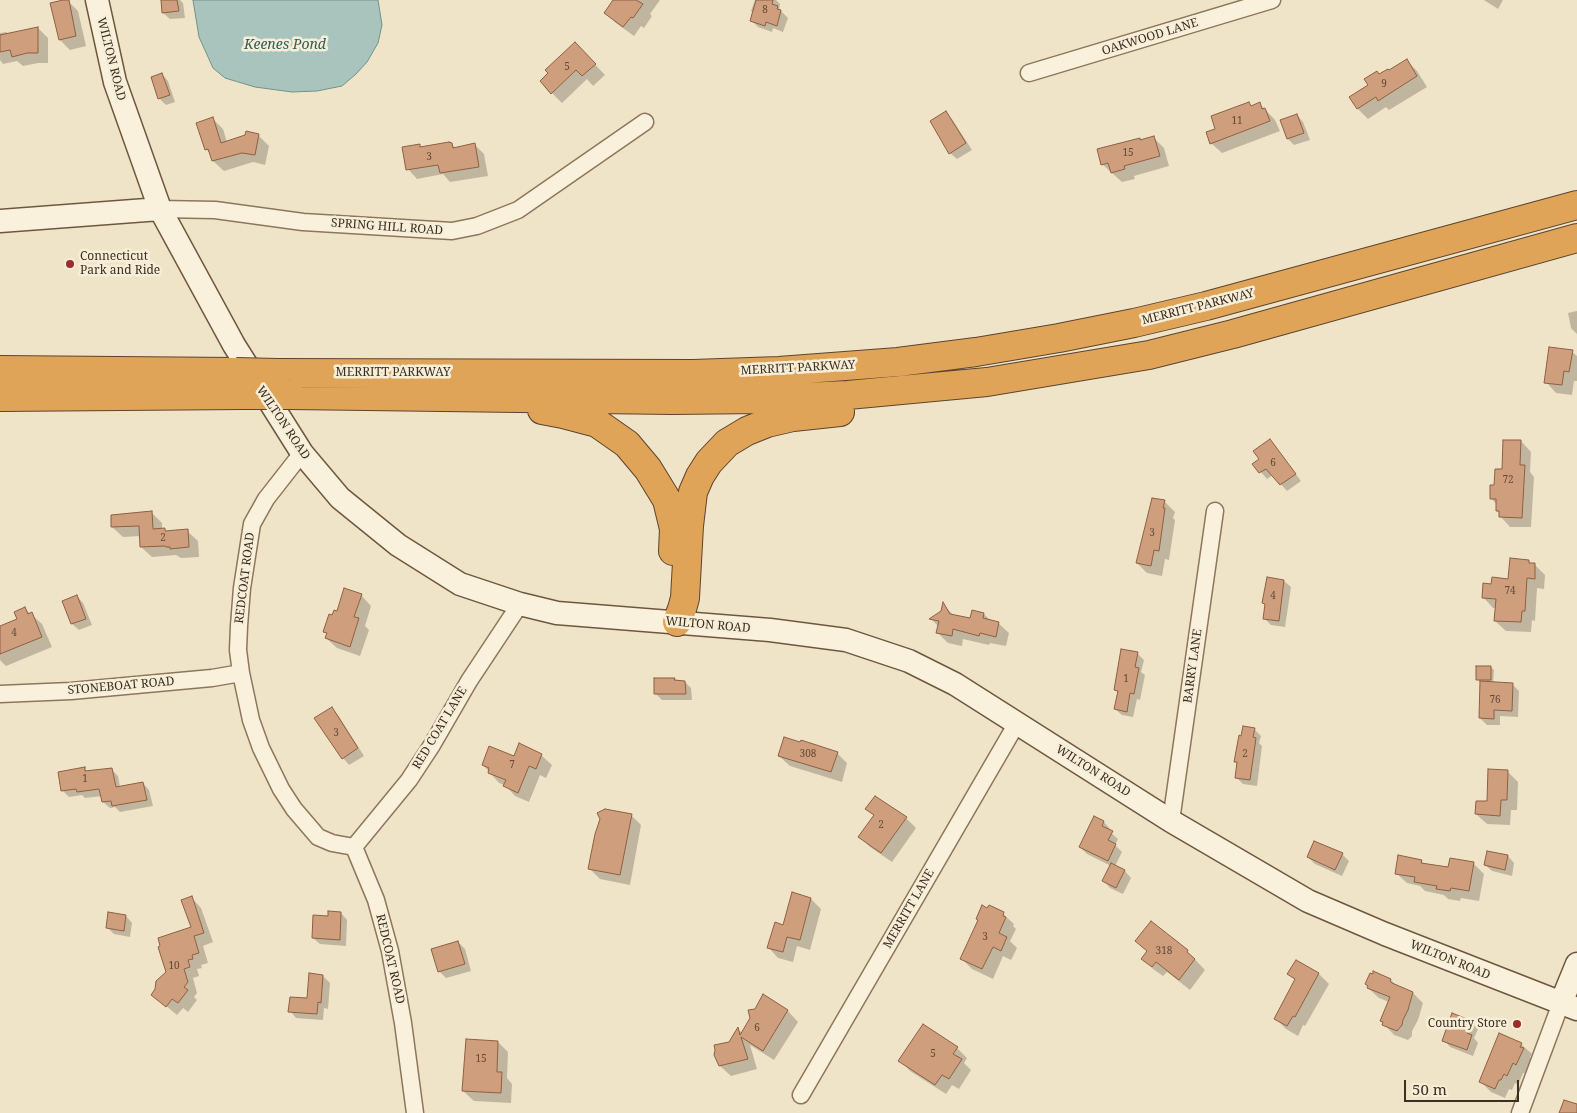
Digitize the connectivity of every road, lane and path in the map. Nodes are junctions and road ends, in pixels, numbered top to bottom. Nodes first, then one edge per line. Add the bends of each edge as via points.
1 (97, 0) edge
2 (1272, 0) edge
3 (1029, 73) dead end
4 (645, 122) dead end
5 (1577, 205) edge
6 (160, 209) junction
7 (0, 221) edge
8 (1577, 238) edge
9 (1148, 355) junction
10 (0, 366) edge
11 (0, 370) edge
12 (46, 370) junction
13 (239, 384) junction
14 (284, 384) junction
15 (395, 396) junction
16 (0, 397) edge
17 (302, 454) junction
18 (1216, 511) dead end
19 (520, 604) junction
20 (677, 622) junction
21 (241, 673) junction
22 (0, 694) edge
23 (1017, 723) junction
24 (1171, 821) junction
25 (354, 848) junction
26 (1577, 964) edge
27 (1569, 1006) edge
28 (801, 1095) dead end
29 (415, 1113) edge
30 (1520, 1113) edge

1 - 6 main road, WILTON ROAD via 115,82
2 - 3 street, OAKWOOD LANE
4 - 6 street, SPRING HILL ROAD via 518,210 476,226 452,231 303,222 215,210
5 - 14 highway, MERRITT PARKWAY via 1197,309 976,352 780,371
6 - 7 main road
6 - 17 main road, WILTON ROAD via 234,345
8 - 9 highway, MERRITT PARKWAY
9 - 15 highway, MERRITT PARKWAY via 987,382 848,395 672,400
9 - 20 highway via 1022,386 793,418 747,431 727,444 709,462 693,492 685,598
10 - 12 highway
11 - 12 highway, MERRITT PARKWAY
12 - 13 highway, MERRITT PARKWAY
13 - 14 highway, MERRITT PARKWAY, bridge
13 - 16 highway, MERRITT PARKWAY
14 - 15 highway, MERRITT PARKWAY
15 - 20 highway via 563,414 597,423 627,444 648,469 666,500 674,529 671,596
17 - 19 main road, WILTON ROAD via 340,498 398,546 460,584
17 - 21 street, REDCOAT ROAD via 266,499 252,524 242,588 238,650
18 - 24 street, BARRY LANE
19 - 20 main road, WILTON ROAD via 557,613
19 - 25 street, RED COAT LANE via 409,780
20 - 23 main road, WILTON ROAD via 846,640 909,662 956,684
21 - 22 street, STONEBOAT ROAD via 71,691
21 - 25 street, REDCOAT ROAD via 260,748 280,789 318,837
23 - 24 main road, WILTON ROAD
23 - 28 street, MERRITT LANE
24 - 27 main road, WILTON ROAD via 1308,901
25 - 29 street, REDCOAT ROAD via 376,900 390,951
26 - 27 main road
27 - 30 street

